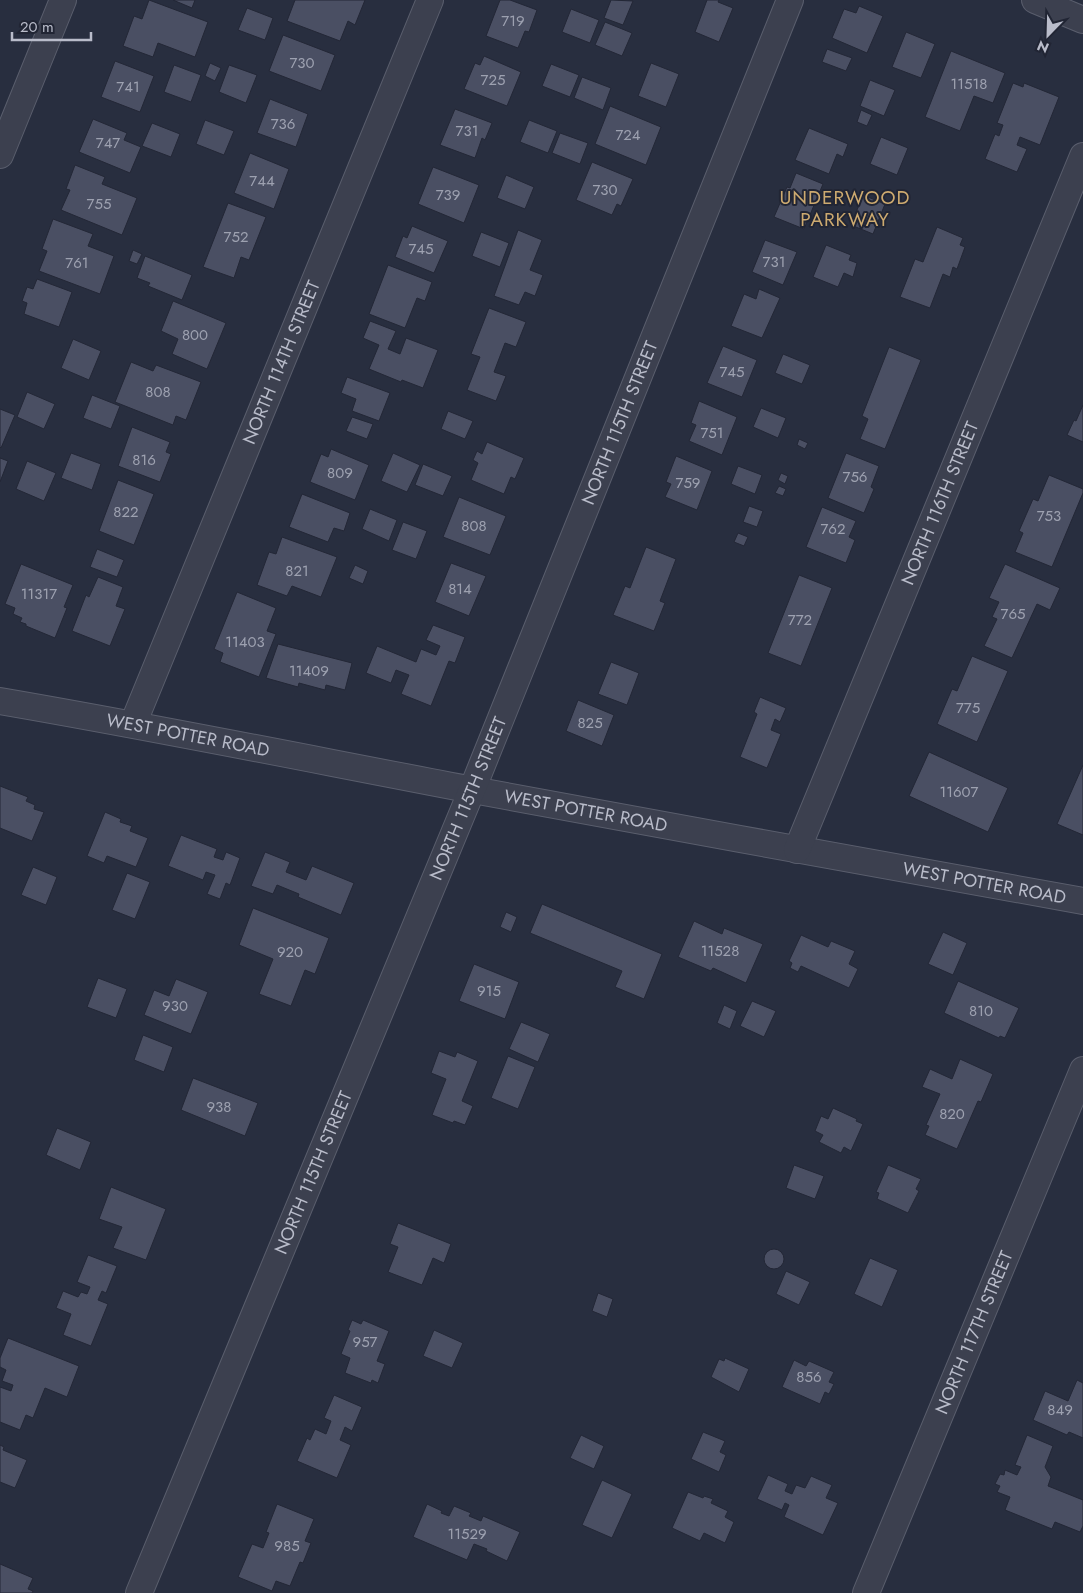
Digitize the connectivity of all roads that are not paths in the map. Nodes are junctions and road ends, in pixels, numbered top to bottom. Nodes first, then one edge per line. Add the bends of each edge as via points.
1 (63, 0) edge
2 (430, 0) edge
3 (790, 0) edge
4 (1035, 0) edge
5 (1083, 20) edge
6 (0, 155) edge
7 (1083, 156) edge
8 (0, 701) edge
9 (133, 724) junction
10 (472, 790) junction
11 (797, 850) junction
12 (1083, 901) edge
13 (1083, 1070) edge
14 (139, 1593) edge
15 (866, 1593) edge

1 - 6 street
2 - 9 street, NORTH 114TH STREET
3 - 10 street, NORTH 115TH STREET
4 - 5 street
7 - 11 street, NORTH 116TH STREET
8 - 9 street, WEST POTTER ROAD
9 - 10 street, WEST POTTER ROAD
10 - 11 street, WEST POTTER ROAD
10 - 14 street, NORTH 115TH STREET
11 - 12 street, WEST POTTER ROAD
13 - 15 street, NORTH 117TH STREET

